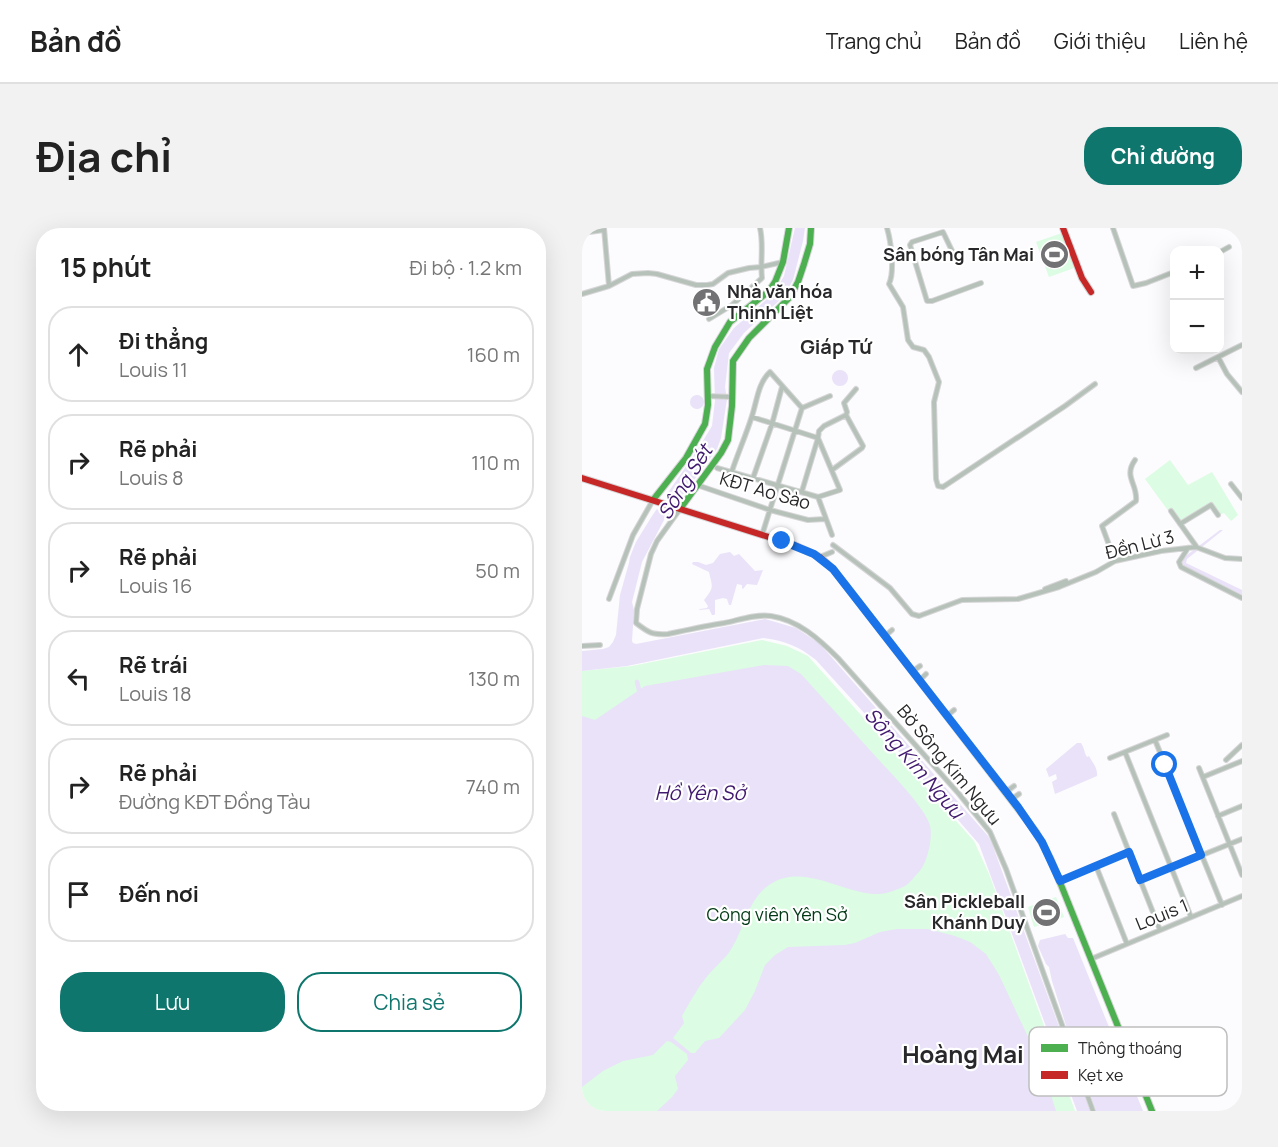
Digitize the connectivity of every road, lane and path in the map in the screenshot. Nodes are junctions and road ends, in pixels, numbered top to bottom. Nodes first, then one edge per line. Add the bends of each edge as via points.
1 (760, 228) edge
2 (789, 228) edge
3 (811, 228) edge
4 (887, 228) edge
5 (1063, 228) edge
6 (1113, 228) edge
7 (604, 229) edge
8 (582, 233) edge
9 (1229, 247) dead end
10 (1224, 250) edge
11 (955, 257) dead end
12 (783, 262) junction
13 (761, 267) junction
14 (1170, 274) edge
15 (981, 283) dead end
16 (609, 286) junction
17 (1090, 292) dead end
18 (582, 294) edge
19 (709, 319) dead end
20 (1242, 345) edge
21 (1218, 357) junction
22 (1196, 368) dead end
23 (1095, 384) dead end
24 (782, 387) junction
25 (856, 389) dead end
26 (1242, 392) edge
27 (710, 396) junction
28 (830, 396) dead end
29 (729, 397) junction
30 (802, 408) junction
31 (846, 415) junction
32 (752, 417) junction
33 (772, 424) junction
34 (795, 432) junction
35 (818, 438) junction
36 (1135, 460) dead end
37 (717, 468) dead end
38 (832, 470) junction
39 (732, 471) junction
40 (582, 478) edge
41 (753, 478) junction
42 (1232, 484) dead end
43 (697, 485) junction
44 (777, 486) junction
45 (802, 491) junction
46 (818, 497) junction
47 (1242, 498) edge
48 (656, 501) junction
49 (678, 509) junction
50 (770, 510) junction
51 (1171, 511) dead end
52 (1218, 515) dead end
53 (825, 519) junction
54 (1180, 524) junction
55 (762, 535) junction
56 (832, 535) dead end
57 (833, 545) dead end
58 (1188, 548) junction
59 (1198, 548) junction
60 (832, 552) dead end
61 (820, 557) junction
62 (1242, 558) edge
63 (1115, 561) junction
64 (1242, 598) edge
65 (609, 599) dead end
66 (892, 630) dead end
67 (885, 636) junction
68 (600, 645) dead end
69 (582, 646) edge
70 (920, 666) dead end
71 (913, 671) junction
72 (926, 674) dead end
73 (920, 680) junction
74 (954, 711) dead end
75 (948, 715) junction
76 (1167, 735) dead end
77 (1155, 740) junction
78 (1242, 745) edge
79 (1125, 752) junction
80 (1110, 758) dead end
81 (1226, 760) dead end
82 (1242, 760) edge
83 (1199, 768) dead end
84 (1203, 777) junction
85 (1014, 786) dead end
86 (1006, 792) junction
87 (1019, 794) dead end
88 (1012, 799) junction
89 (1242, 806) edge
90 (1114, 814) dead end
91 (1218, 816) junction
92 (1242, 838) edge
93 (1229, 844) junction
94 (1129, 852) junction
95 (1201, 855) junction
96 (1096, 866) junction
97 (1171, 867) junction
98 (1242, 875) edge
99 (1140, 880) junction
100 (1060, 881) junction
101 (1242, 896) edge
102 (1222, 905) junction
103 (1191, 918) junction
104 (1160, 930) junction
105 (1127, 944) junction
106 (1091, 958) junction
107 (1063, 1027) edge
108 (1119, 1027) edge
109 (1089, 1096) edge
110 (1146, 1096) edge
111 (1094, 1111) edge
112 (1152, 1111) edge

1 - 13 street
2 - 12 main road
3 - 29 main road via 810,244 790,297 733,360
4 - 23 street via 892,272 889,284 903,307 908,340 913,347 924,350 939,382 934,405 938,486 943,487
5 - 17 main road
6 - 14 street via 1133,286
7 - 8 street
7 - 16 street
9 - 10 street
11 - 15 street via 943,232 910,245 927,301
12 - 13 street
12 - 27 main road via 769,291 730,322 715,347 707,369
13 - 16 street via 728,273 707,285 639,273
13 - 19 street via 762,278
16 - 18 street
20 - 21 street
21 - 22 street
21 - 26 street
24 - 30 street, KĐT Ao Sào
24 - 32 street, KĐT Ao Sào via 770,372 765,376
24 - 33 street, KĐT Ao Sào
25 - 31 street via 844,403
27 - 29 street
27 - 48 main road via 705,424
28 - 30 street
29 - 43 main road via 728,440
30 - 34 street
31 - 35 street, KĐT Ao Sào via 824,426
31 - 38 street via 863,446
32 - 33 street
32 - 39 street, KĐT Ao Sào
33 - 34 street
33 - 41 street, KĐT Ao Sào
34 - 35 street
34 - 44 street
35 - 38 street, KĐT Ao Sào
35 - 45 street, KĐT Ao Sào
36 - 63 street via 1129,473 1136,501 1102,526
37 - 39 street, KĐT Ao Sào
38 - 46 street, KĐT Ao Sào via 840,490
39 - 41 street, KĐT Ao Sào
40 - 48 main road
41 - 44 street, KĐT Ao Sào
42 - 47 street
43 - 49 main road
43 - 50 street, KĐT Ao Sào
44 - 45 street, KĐT Ao Sào
44 - 50 street
45 - 46 street, KĐT Ao Sào
46 - 53 street, KĐT Ao Sào
48 - 49 main road
48 - 65 street via 633,535
49 - 55 main road
49 - 107 street, Bờ Sông Kim Ngưu via 651,554 635,621 657,635 769,616 806,629 818,638 990,832
50 - 53 street, KĐT Ao Sào via 808,520
50 - 55 street
51 - 54 street
52 - 54 street via 1211,505
53 - 56 street, KĐT Ao Sào
54 - 59 street
55 - 61 main road
57 - 63 street, Đền Lừ 3 via 890,588 912,614 919,616 962,600 1018,599 1059,587
58 - 59 street, Đền Lừ 3
58 - 63 street, Đền Lừ 3
58 - 64 street via 1179,562 1181,567
59 - 62 street, Đền Lừ 3 via 1225,558
60 - 61 street
61 - 67 main road
66 - 67 street
67 - 71 main road
68 - 69 street
70 - 71 street
71 - 73 main road
72 - 73 street
73 - 75 main road
74 - 75 street
75 - 86 main road
76 - 77 street
77 - 79 street
77 - 95 street
78 - 81 street
79 - 80 street
79 - 97 street
82 - 84 street
83 - 84 street
84 - 91 street
85 - 86 street
86 - 88 main road
87 - 88 street
88 - 100 main road via 1042,842
89 - 91 street
90 - 94 street
91 - 93 street
92 - 93 street
93 - 95 street
93 - 98 street
94 - 96 street
94 - 99 street
95 - 97 street
95 - 102 street
96 - 100 street
96 - 105 street
97 - 99 street
97 - 103 street
99 - 104 street
100 - 106 main road
101 - 102 street, Louis 1
102 - 103 street, Louis 1
103 - 104 street, Louis 1
104 - 105 street, Louis 1
105 - 106 street, Louis 1
106 - 108 main road
109 - 111 street, Bờ Sông Kim Ngưu
110 - 112 main road

